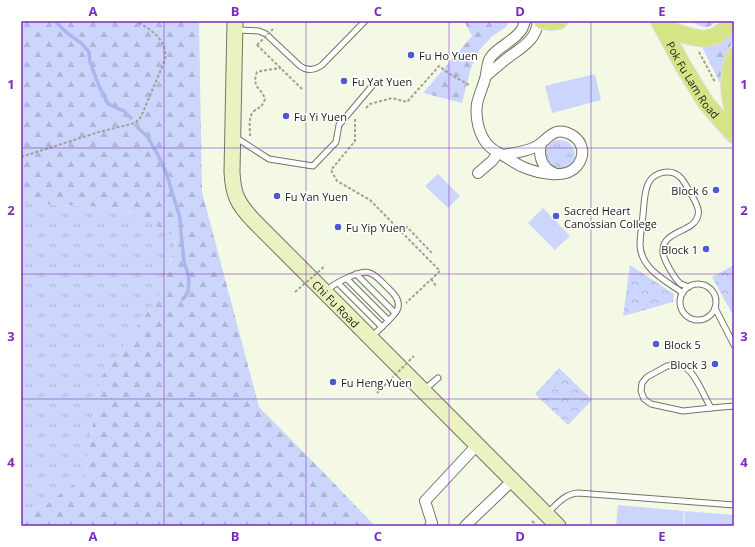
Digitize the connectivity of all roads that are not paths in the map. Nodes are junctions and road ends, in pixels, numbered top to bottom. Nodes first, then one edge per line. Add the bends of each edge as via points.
1 (365, 21) edge
2 (525, 21) edge
3 (538, 21) edge
4 (542, 21) edge
5 (559, 21) edge
6 (730, 21) edge
7 (660, 24) edge
8 (235, 26) edge
9 (734, 56) edge
10 (486, 76) junction
11 (372, 86) dead end
12 (734, 114) edge
13 (233, 135) junction
14 (734, 135) edge
15 (541, 144) junction
16 (501, 154) junction
17 (478, 174) dead end
18 (557, 174) junction
19 (356, 274) junction
20 (347, 279) junction
21 (338, 283) junction
22 (689, 287) junction
23 (324, 292) junction
24 (683, 294) junction
25 (715, 308) junction
26 (395, 313) junction
27 (388, 320) junction
28 (382, 327) junction
29 (370, 338) junction
30 (733, 342) edge
31 (438, 378) dead end
32 (423, 391) junction
33 (734, 406) edge
34 (711, 408) junction
35 (477, 445) junction
36 (512, 481) junction
37 (734, 505) edge
38 (546, 515) junction
39 (433, 525) edge
40 (465, 526) edge
41 (558, 526) edge

1 - 8 lane, Chi Fu Road via 322,65 311,70 300,66 266,34 259,30
2 - 10 street via 517,36 491,57 487,64
3 - 10 street via 538,28 527,44
4 - 5 main road
6 - 7 main road via 721,33 708,38 691,37
7 - 14 main road, Pok Fu Lam Road via 706,102
8 - 13 street, Chi Fu Road
9 - 12 main road via 729,88
10 - 16 street via 477,105 478,126 488,145
11 - 13 lane via 339,125 336,142 313,166 269,159
13 - 23 street, Chi Fu Road via 233,183 241,206
15 - 16 street via 529,150
15 - 18 street via 541,160 550,171
15 - 18 street via 556,132 569,133 579,142 582,148 580,162 571,171
16 - 17 street
16 - 18 street via 533,170
19 - 20 lane
19 - 26 lane
19 - 26 lane via 372,274 392,293 398,302
20 - 21 lane
20 - 27 lane
21 - 23 lane
21 - 28 lane
22 - 24 lane
22 - 24 lane via 680,284 674,276 663,254 663,246 667,239 695,222 698,207 680,177 672,172 663,172 654,176 648,183 641,253 650,269
22 - 25 lane via 701,285 712,291 715,296
23 - 29 street, Chi Fu Road
24 - 25 lane via 680,305 690,318 708,318
25 - 30 lane
26 - 27 lane
27 - 28 lane
28 - 29 lane
29 - 32 street, Chi Fu Road
31 - 32 lane
32 - 35 street, Chi Fu Road
33 - 34 lane
34 - 34 lane via 683,411 651,404 644,399 641,392 642,384 647,377 667,366 681,365 692,374
35 - 36 street, Chi Fu Road
35 - 39 street via 425,501
36 - 38 street, Chi Fu Road
36 - 40 street
37 - 38 lane via 578,493 565,497
38 - 41 street, Chi Fu Road

